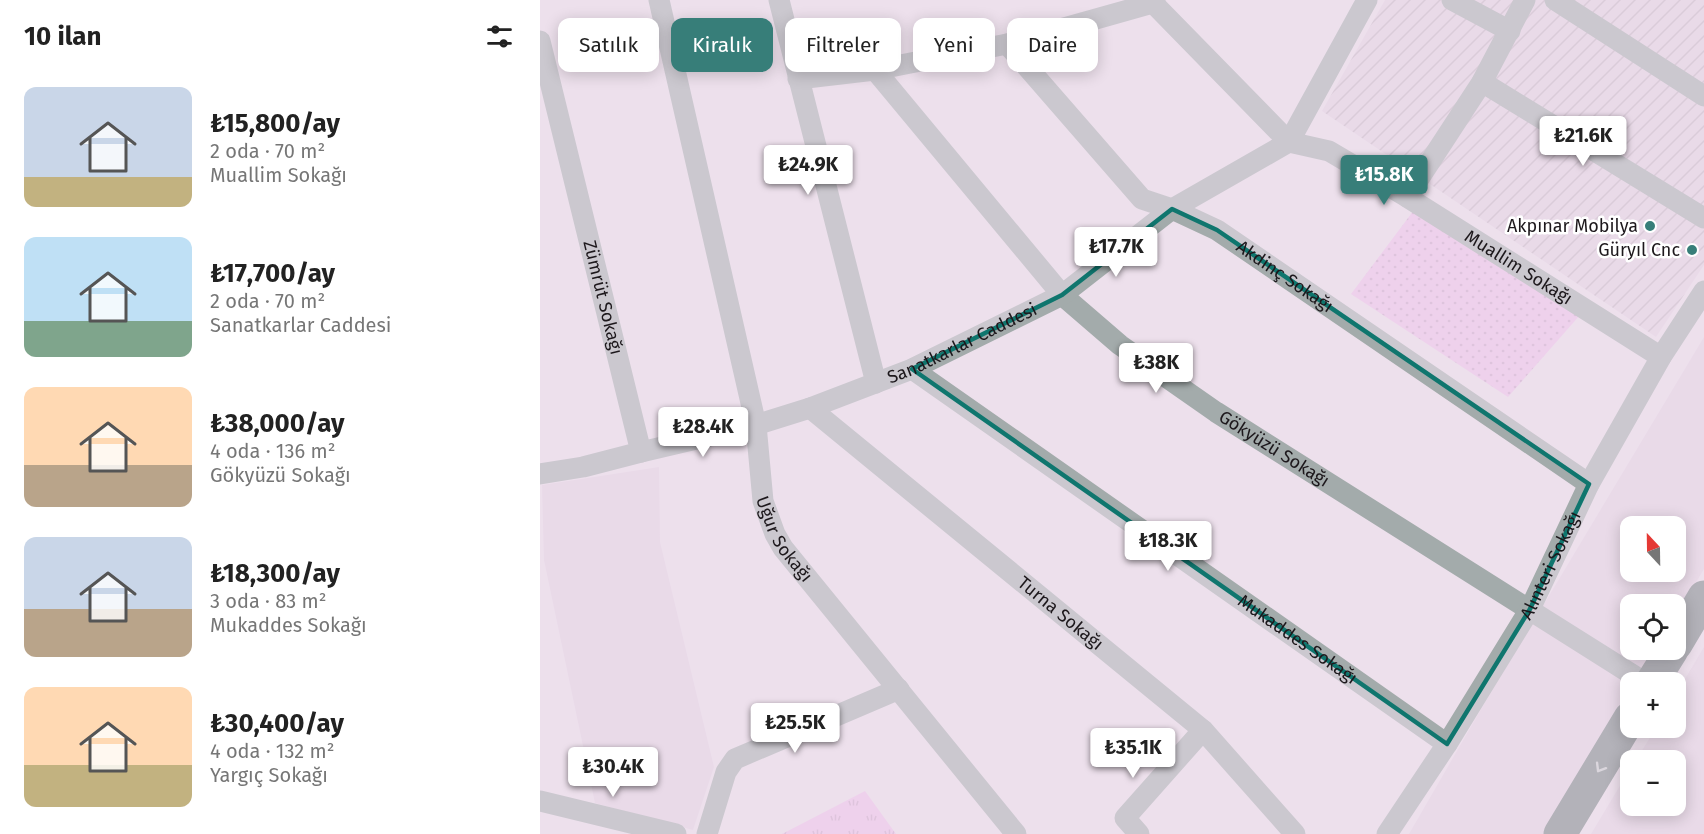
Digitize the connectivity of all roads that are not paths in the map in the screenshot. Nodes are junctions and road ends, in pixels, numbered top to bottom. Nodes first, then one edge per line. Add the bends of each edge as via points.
1 (659, 0) edge
2 (780, 0) edge
3 (1452, 0) edge
4 (1525, 0) edge
5 (1555, 0) edge
6 (1154, 2) edge
7 (1362, 2) edge
8 (1098, 18) edge
9 (1510, 31) junction
10 (540, 41) edge
11 (1007, 44) edge
12 (901, 65) edge
13 (858, 72) edge
14 (877, 72) edge
15 (1031, 72) edge
16 (798, 79) junction
17 (1482, 82) junction
18 (1704, 96) edge
19 (1289, 142) junction
20 (1407, 197) junction
21 (1172, 209) junction
22 (1704, 218) edge
23 (1704, 291) edge
24 (1062, 295) junction
25 (1660, 357) junction
26 (912, 369) junction
27 (876, 383) junction
28 (810, 408) junction
29 (756, 425) junction
30 (640, 452) junction
31 (540, 474) edge
32 (1589, 483) junction
33 (1704, 597) edge
34 (1530, 609) junction
35 (1686, 627) edge
36 (1628, 672) edge
37 (899, 689) junction
38 (1203, 730) junction
39 (1620, 735) edge
40 (1447, 744) junction
41 (540, 801) edge
42 (676, 834) edge
43 (707, 834) edge
44 (1016, 834) edge
45 (1139, 834) edge
46 (1295, 834) edge
47 (1387, 834) edge
48 (1560, 834) edge

1 - 29 street, Uğur Sokağı
2 - 16 street
3 - 9 street
4 - 9 street
5 - 18 street
6 - 8 street
6 - 19 street
7 - 19 street
9 - 17 street
10 - 30 street, Zümrüt Sokağı
11 - 12 street
13 - 16 street
14 - 24 street, Gökyüzü Sokağı
15 - 21 street, Akdinç Sokağı via 1142,199
16 - 27 street
17 - 20 street
17 - 22 street
19 - 20 street, Muallim Sokağı via 1329,151
19 - 21 street, Sanatkarlar Caddesi
20 - 25 street, Muallim Sokağı
21 - 24 street, Sanatkarlar Caddesi
21 - 32 street, Akdinç Sokağı via 1217,230
23 - 25 street, Alınteri Sokağı
24 - 26 street, Sanatkarlar Caddesi
24 - 34 street, Gökyüzü Sokağı via 1120,345 1216,412
25 - 32 street, Alınteri Sokağı
26 - 27 street, Sanatkarlar Caddesi
26 - 40 street, Mukaddes Sokağı
27 - 28 street, Sanatkarlar Caddesi
28 - 29 street, Sanatkarlar Caddesi
28 - 38 street, Turna Sokağı
29 - 30 street, Sanatkarlar Caddesi
29 - 37 street, Uğur Sokağı via 763,501 775,534
30 - 31 street
32 - 34 street, Alınteri Sokağı
33 - 35 main road
34 - 36 street, Gökyüzü Sokağı
34 - 40 street, Alınteri Sokağı
37 - 43 street via 735,759 726,772
37 - 44 street, Uğur Sokağı
38 - 45 street via 1125,818
38 - 46 street, Turna Sokağı
39 -> 48 main road
40 - 47 street, Alınteri Sokağı
41 - 42 street

